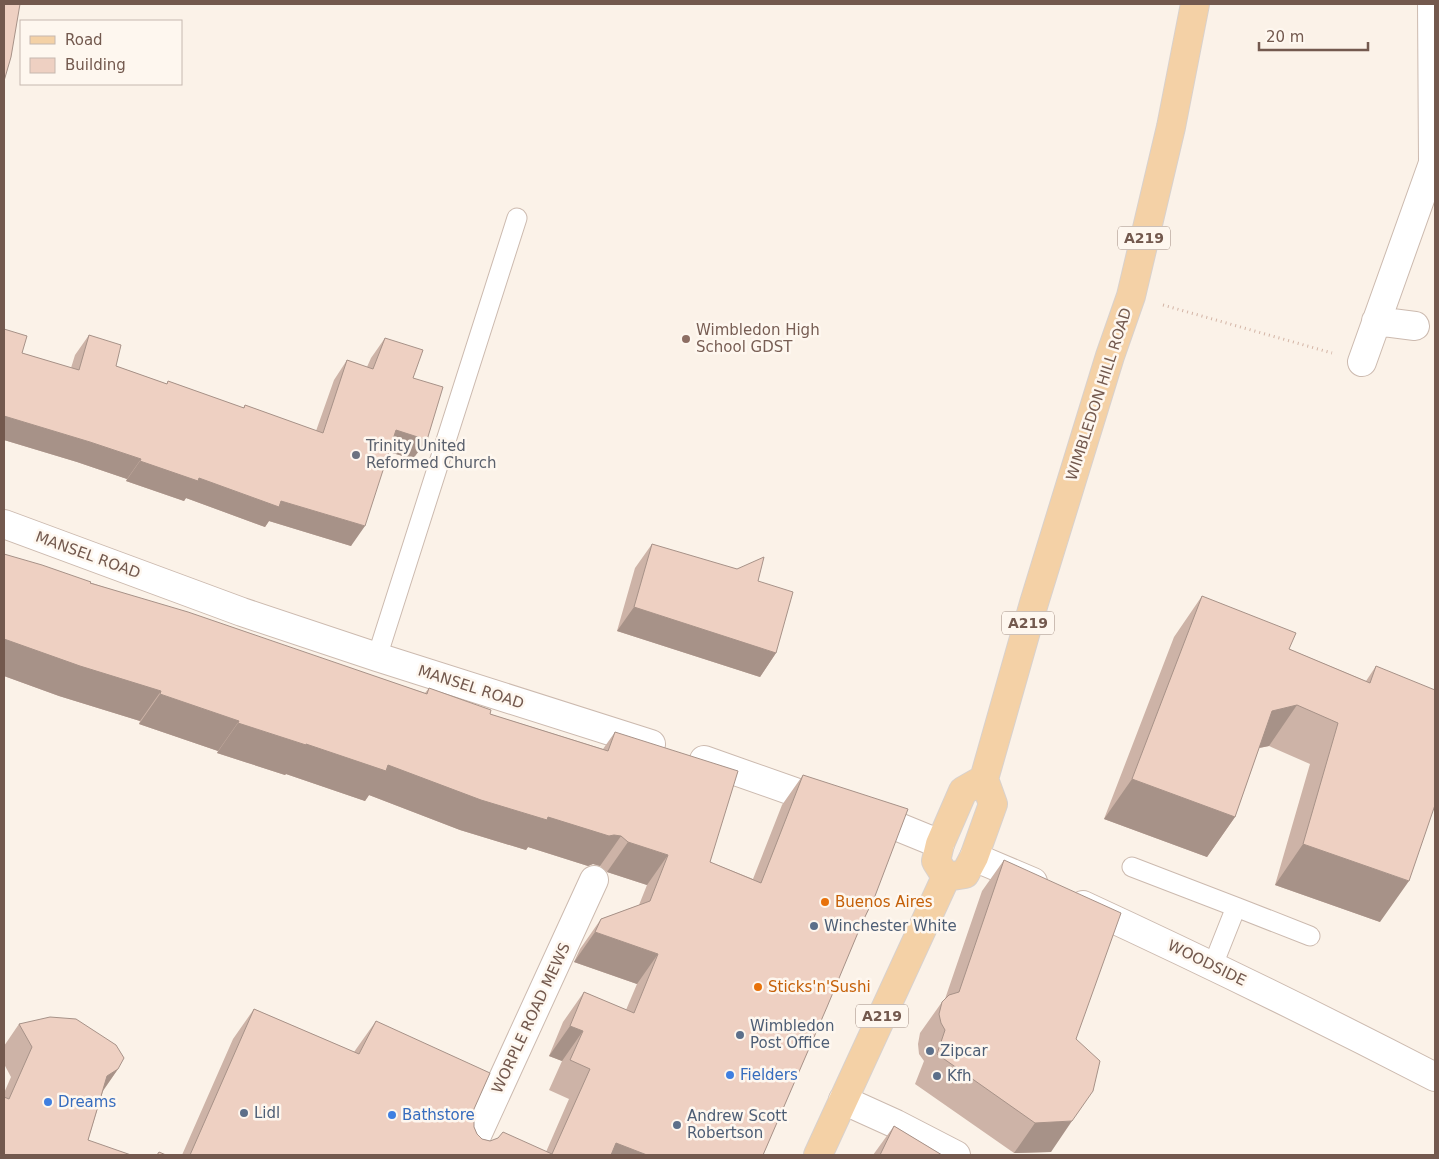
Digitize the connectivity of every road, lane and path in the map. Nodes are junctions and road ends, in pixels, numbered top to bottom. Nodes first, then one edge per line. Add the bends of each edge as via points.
1 (1195, 4) edge
2 (1432, 4) edge
3 (1434, 163) edge
4 (517, 218) dead end
5 (1131, 296) junction
6 (1376, 321) junction
7 (1415, 326) dead end
8 (1362, 362) joint
9 (4, 524) edge
10 (377, 657) junction
11 (984, 779) junction
12 (940, 844) junction
13 (974, 857) junction
14 (1132, 867) dead end
15 (946, 877) junction
16 (594, 880) dead end
17 (1236, 907) junction
18 (1310, 936) dead end
19 (1213, 965) junction
20 (1435, 1077) edge
21 (843, 1100) junction
22 (468, 1155) edge
23 (818, 1155) edge
24 (956, 1155) edge

1 - 5 main road, WIMBLEDON HILL ROAD / A219 via 1171,127
2 - 3 street
3 - 6 street
4 - 10 lane
5 - 8 path
5 - 11 main road, WIMBLEDON HILL ROAD / A219 via 1034,603
6 - 7 street
6 - 8 street
9 - 10 street, MANSEL ROAD via 242,612
10 - 12 street, MANSEL ROAD via 676,752 891,824
11 - 12 main road via 963,791
11 - 13 main road via 993,804
12 - 15 main road via 936,861
13 - 15 main road via 966,874
13 - 19 street, WOODSIDE
14 - 17 lane
15 - 21 main road, A219
16 - 22 street, WORPLE ROAD MEWS
17 - 18 lane
17 - 19 lane
19 - 20 street, WOODSIDE
21 - 23 main road, A219
21 - 24 street

